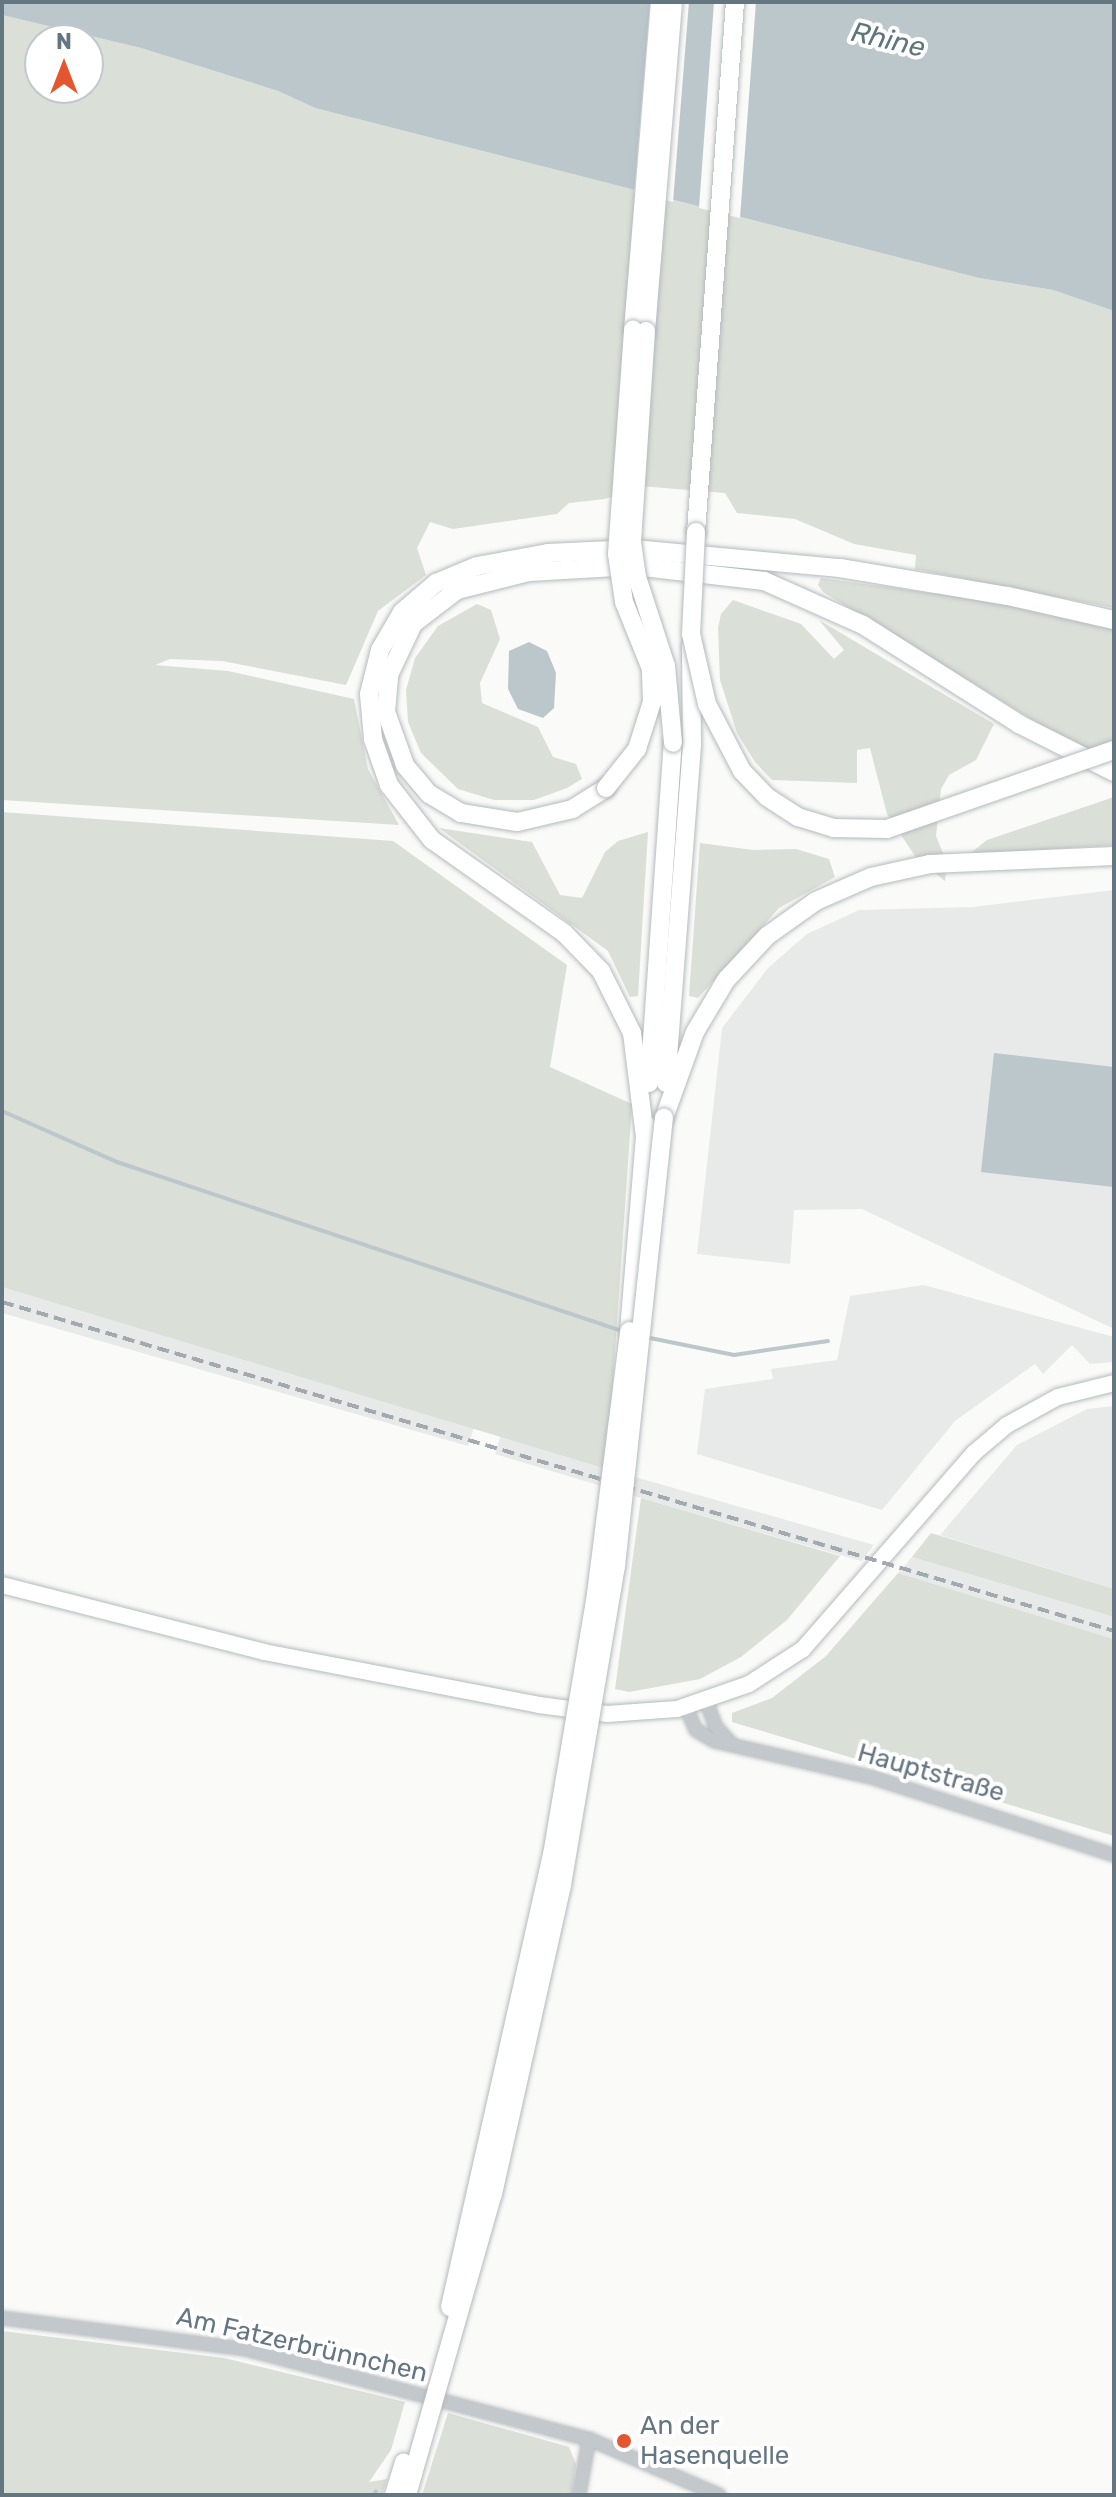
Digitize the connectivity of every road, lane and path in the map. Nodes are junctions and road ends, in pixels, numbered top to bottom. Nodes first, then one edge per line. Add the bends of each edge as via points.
1 (660, 2) edge
2 (673, 2) edge
3 (735, 2) edge
4 (549, 562) junction
5 (1114, 620) edge
6 (691, 634) junction
7 (1114, 750) edge
8 (1114, 772) edge
9 (1114, 856) edge
10 (664, 1118) junction
11 (645, 1137) junction
12 (1114, 1383) edge
13 (2, 1585) edge
14 (706, 1701) junction
15 (686, 1707) junction
16 (732, 1744) junction
17 (1114, 1855) edge
18 (2, 2318) edge
19 (589, 2439) junction
20 (394, 2495) edge
21 (407, 2495) edge
22 (579, 2495) edge
23 (719, 2495) edge

1 - 4 highway, bridge via 617,519 620,587 651,669 649,719 629,763 589,801 535,820 479,819 429,794 405,765 386,712 389,675 407,632 440,599
2 - 11 highway, bridge via 631,520 637,577 662,649 673,721
3 - 6 highway, bridge
4 - 5 highway via 634,549 755,557 922,580
4 - 8 highway via 673,568 786,588 863,625 1019,724
4 - 11 highway via 462,570 412,601 380,650 369,694 370,723 389,785 420,829 564,933 610,985 636,1050
6 - 7 highway, bridge via 707,704 742,771 782,808 815,823 851,830 896,827
6 - 10 highway, bridge via 692,744
9 - 10 highway via 988,860 871,877 816,901 745,957 709,1005 678,1069
10 - 21 highway, bridge via 618,1551 562,1885 493,2194
11 - 20 highway, bridge via 614,1462 552,1855 450,2307
12 - 14 main road via 1076,1391 1032,1410 992,1436 803,1649 749,1684
13 - 15 main road via 264,1652 525,1703 627,1714
14 - 15 main road
14 - 16 street via 716,1727
15 - 16 street, Hauptstraße via 700,1734
16 - 17 street, Hauptstraße via 962,1804
18 - 19 street, Am Fatzerbrünnchen via 245,2349
19 - 22 street
19 - 23 street, Am Fatzerbrünnchen

